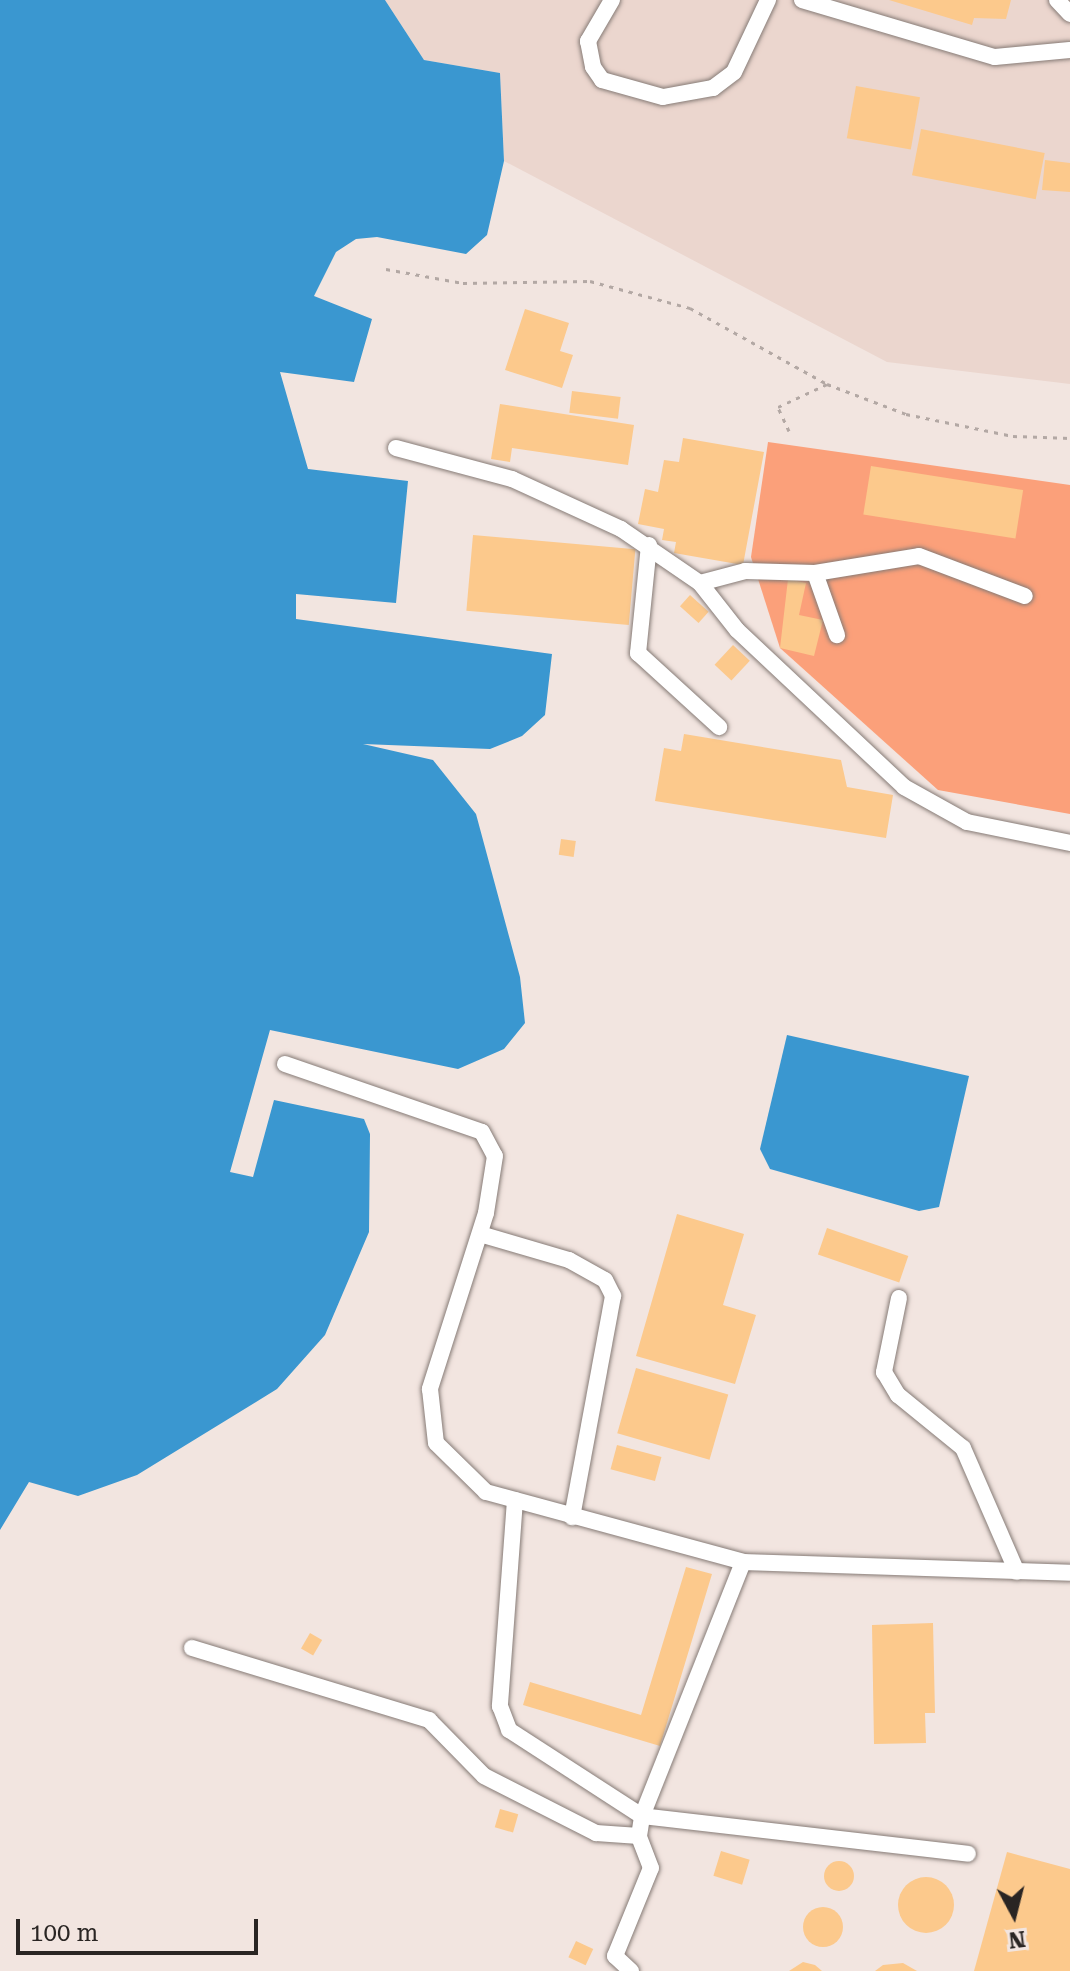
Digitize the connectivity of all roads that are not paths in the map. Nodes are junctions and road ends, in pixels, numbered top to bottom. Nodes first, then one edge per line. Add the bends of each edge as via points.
1 (612, 0) edge
2 (768, 0) edge
3 (802, 0) edge
4 (1057, 0) edge
5 (1070, 14) edge
6 (1070, 50) edge
7 (396, 448) dead end
8 (649, 545) junction
9 (815, 573) junction
10 (700, 583) junction
11 (1025, 596) dead end
12 (837, 635) dead end
13 (719, 727) dead end
14 (1070, 843) edge
15 (285, 1064) dead end
16 (480, 1234) junction
17 (899, 1298) dead end
18 (515, 1500) junction
19 (572, 1517) junction
20 (743, 1562) junction
21 (1017, 1572) junction
22 (1070, 1573) edge
23 (192, 1648) dead end
24 (642, 1816) junction
25 (639, 1836) junction
26 (968, 1854) dead end
27 (631, 1971) edge

1 - 2 street via 588,41 593,67 602,80 663,97 713,88 734,72
3 - 6 street via 995,57
4 - 5 street
7 - 8 street via 512,479
8 - 10 street
8 - 13 street via 638,653
9 - 10 street via 745,571
9 - 11 street via 919,556
9 - 12 street
10 - 14 street via 737,630 936,810
15 - 16 street via 482,1132 495,1156
16 - 18 street via 430,1389 436,1443 486,1492
16 - 19 street via 569,1260 605,1280 613,1296
17 - 21 street via 884,1372 898,1395 963,1448
18 - 19 street
18 - 24 street via 500,1706 509,1730
19 - 20 street
20 - 21 street
20 - 24 street
21 - 22 street
23 - 25 street via 429,1720 484,1776 596,1833
24 - 25 street
24 - 26 street
25 - 27 street via 651,1868 615,1956

